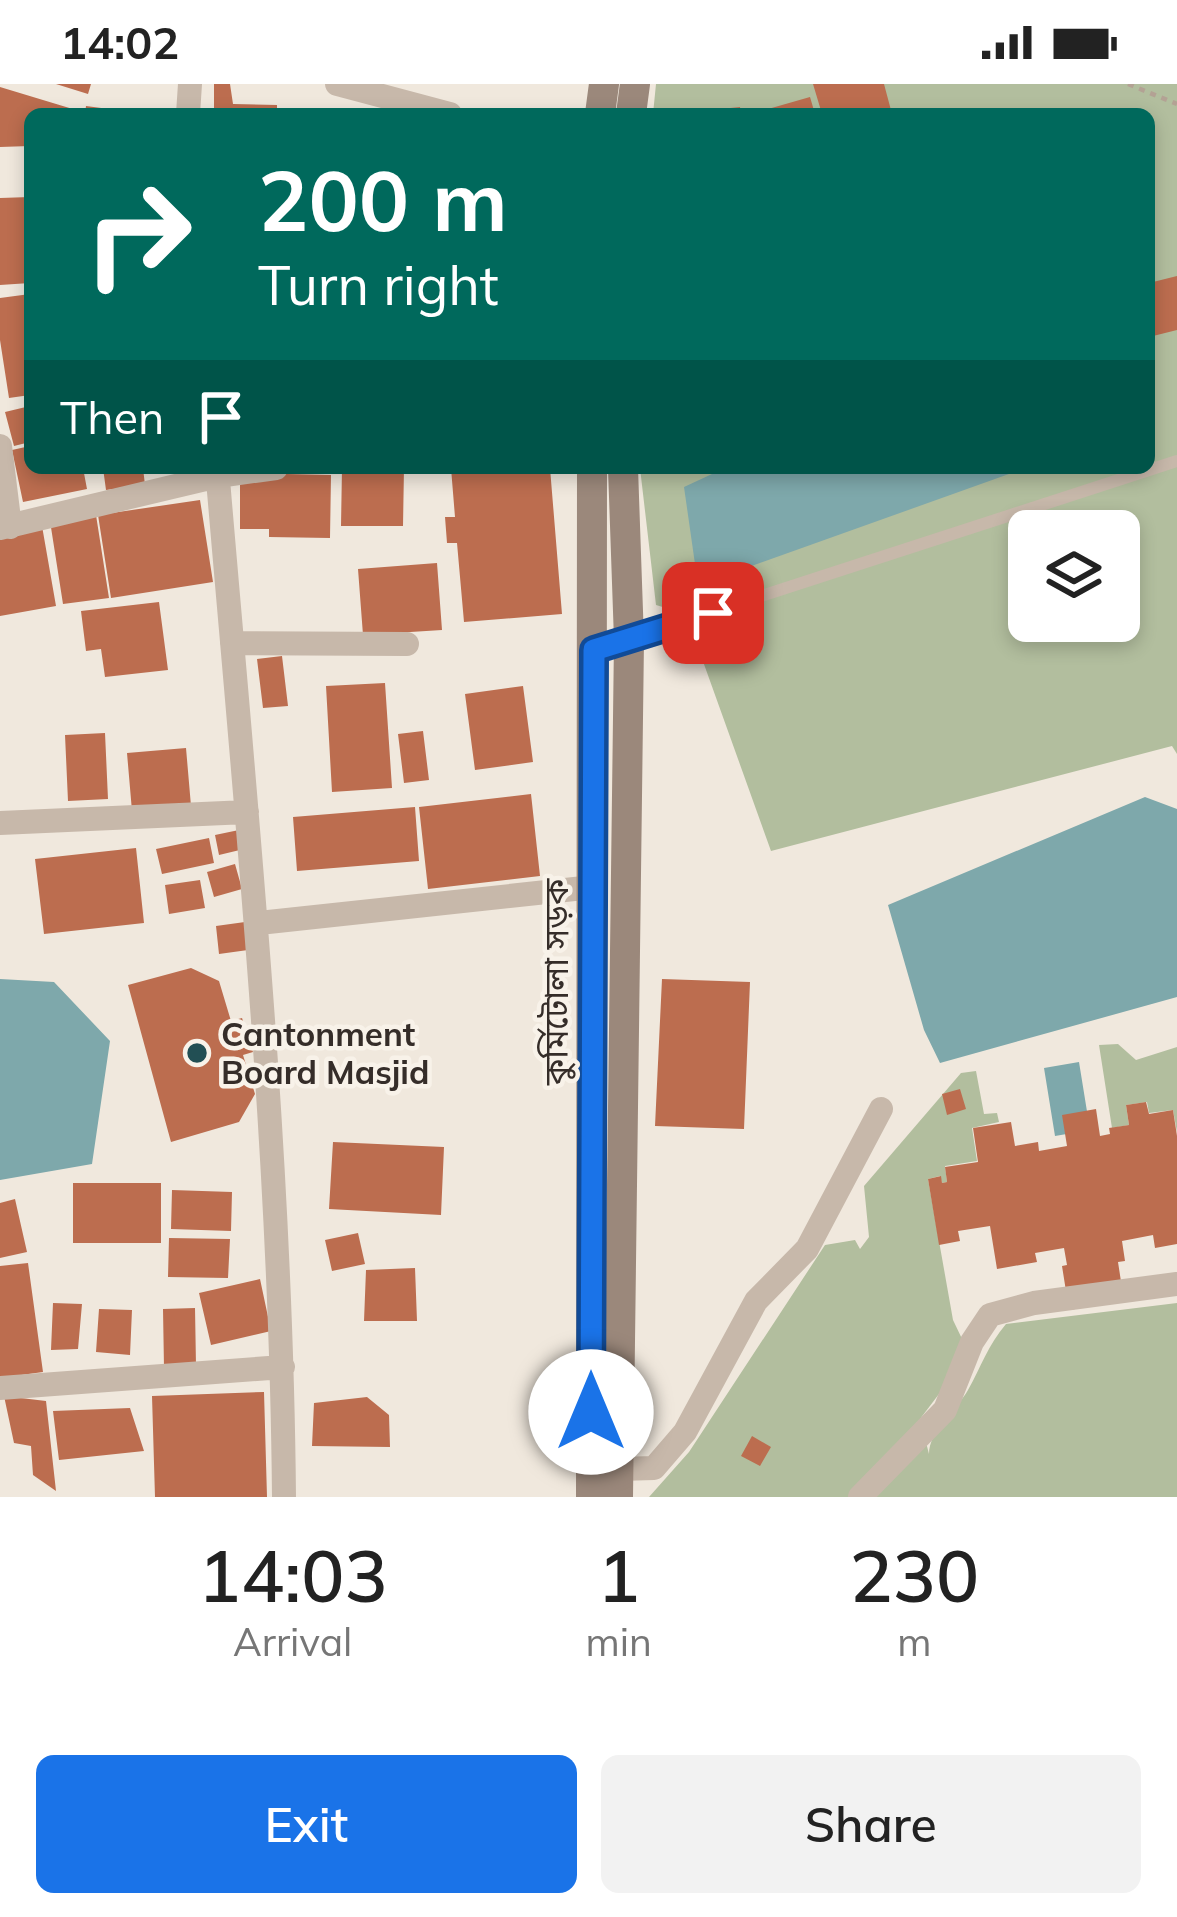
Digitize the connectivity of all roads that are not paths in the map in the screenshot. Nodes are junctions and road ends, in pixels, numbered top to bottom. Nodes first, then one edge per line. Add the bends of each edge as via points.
1 (337, 84) edge
2 (427, 108) edge
3 (0, 446) edge
4 (210, 474) edge
5 (218, 474) edge
6 (592, 474) edge
7 (623, 474) edge
8 (1137, 474) edge
9 (5, 527) edge
10 (629, 640) junction
11 (232, 643) junction
12 (407, 644) dead end
13 (594, 650) junction
14 (247, 812) junction
15 (0, 823) edge
16 (593, 887) junction
17 (259, 923) junction
18 (881, 1108) dead end
19 (1177, 1284) edge
20 (283, 1367) junction
21 (0, 1388) edge
22 (609, 1475) edge
23 (284, 1497) edge
24 (591, 1497) edge
25 (860, 1497) edge

1 - 2 street
3 - 9 street
4 - 9 street
5 - 11 street
6 - 13 main road, কুর্মিটোলা সড়ক
7 - 10 main road, কুর্মিটোলা সড়ক
8 - 10 lane
10 - 13 lane
10 - 22 main road, কুর্মিটোলা সড়ক
11 - 12 street
11 - 14 street
13 - 16 main road, কুর্মিটোলা সড়ক
14 - 15 street
14 - 17 street
16 - 17 street
16 - 22 main road, কুর্মিটোলা সড়ক
17 - 20 street
18 - 22 street via 807,1249 756,1301 685,1432 653,1468
19 - 25 street via 990,1315 945,1411
20 - 21 street
20 - 23 street
22 - 24 main road, কুর্মিটোলা সড়ক

